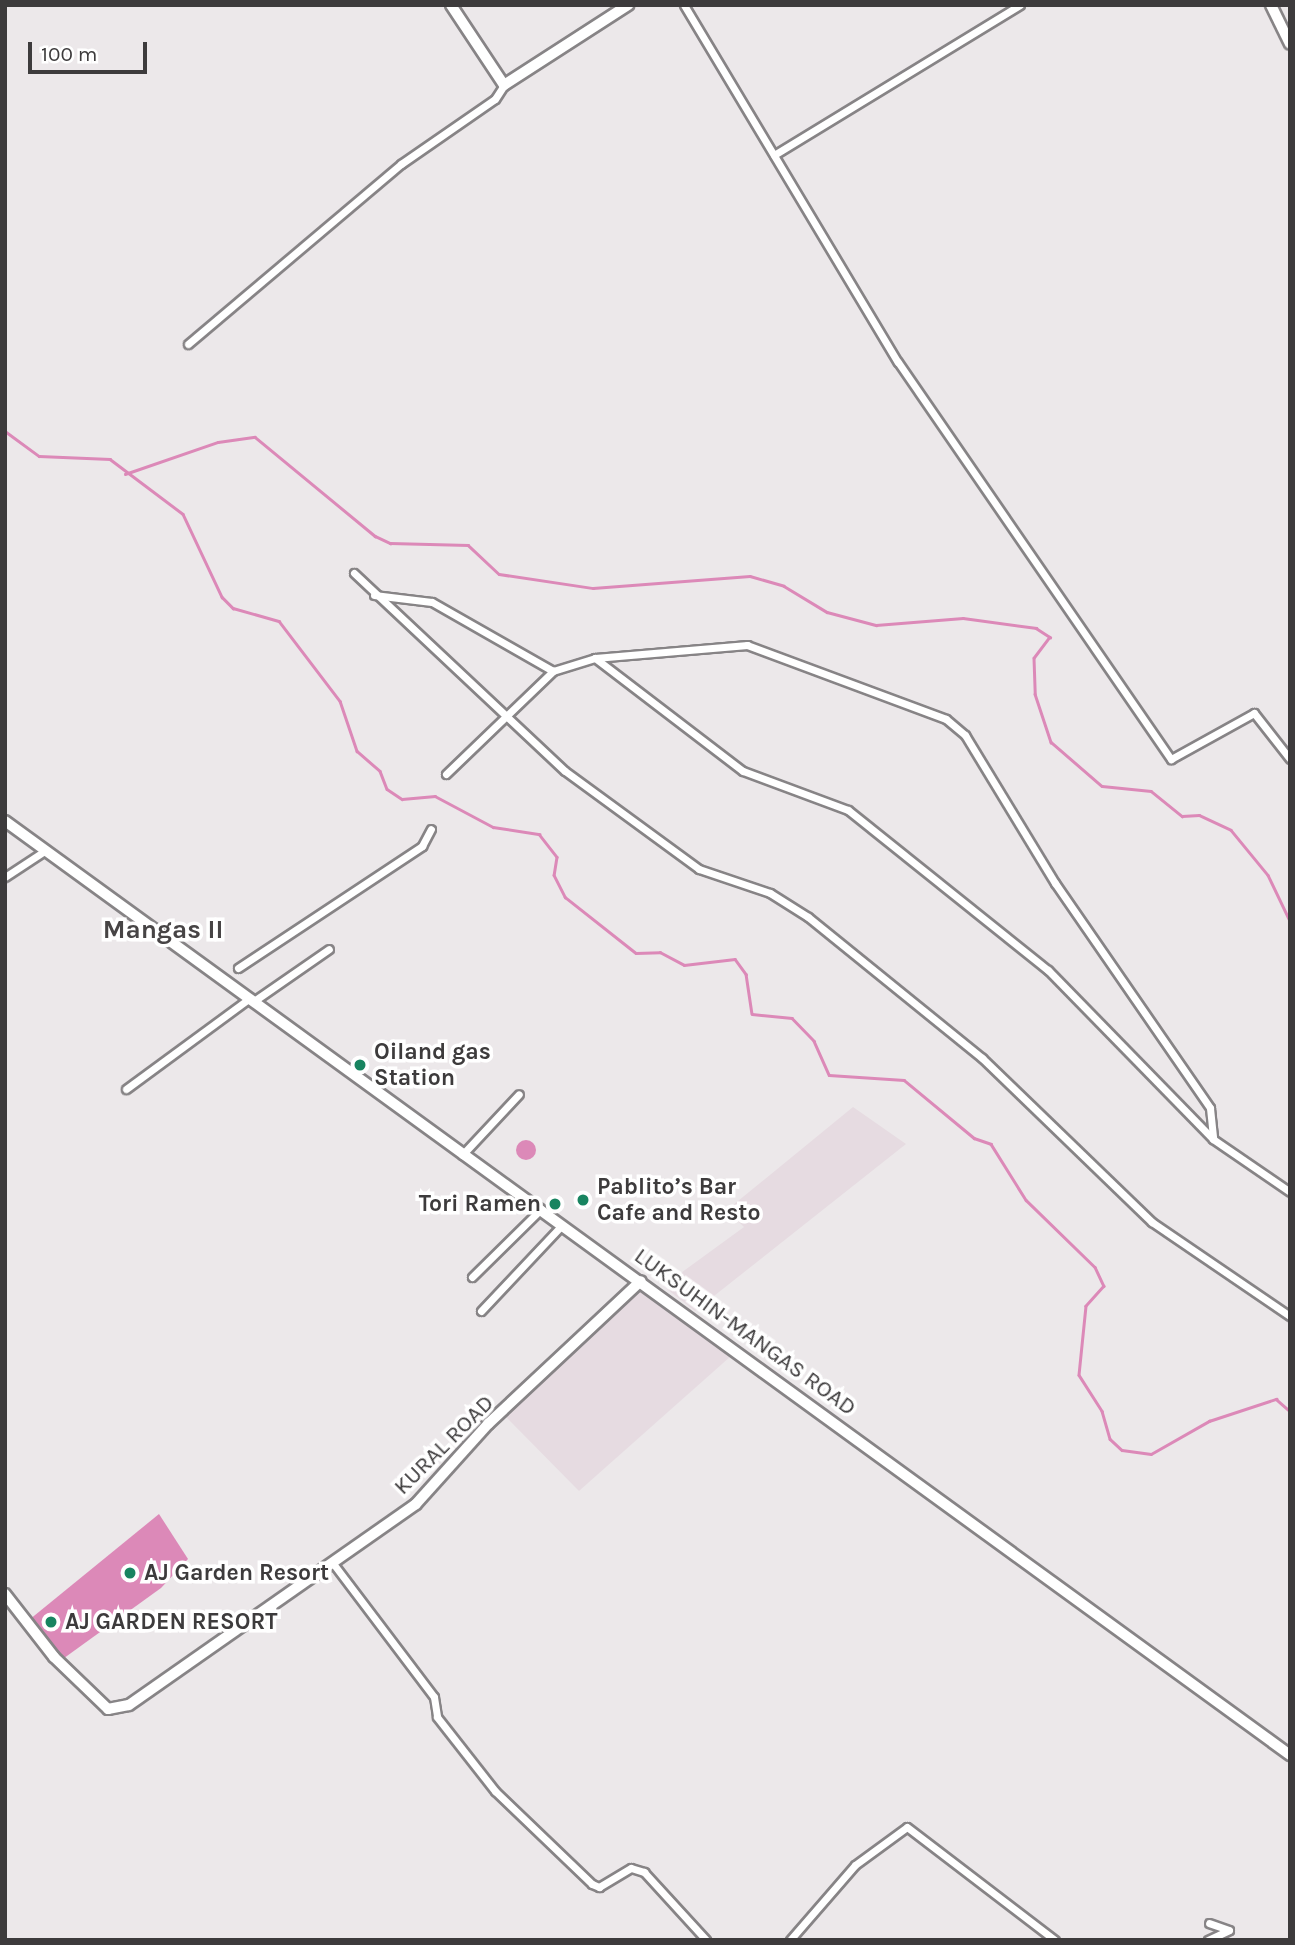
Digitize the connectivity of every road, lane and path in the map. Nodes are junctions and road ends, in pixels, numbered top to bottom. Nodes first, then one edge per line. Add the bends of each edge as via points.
1 (451, 5) edge
2 (628, 5) edge
3 (684, 5) edge
4 (1020, 5) edge
5 (1271, 5) edge
6 (1290, 44) edge
7 (504, 85) junction
8 (774, 155) junction
9 (188, 344) dead end
10 (354, 573) dead end
11 (373, 595) junction
12 (595, 658) junction
13 (553, 671) junction
14 (506, 719) junction
15 (1290, 759) edge
16 (446, 774) dead end
17 (5, 821) edge
18 (431, 829) dead end
19 (47, 849) junction
20 (5, 877) edge
21 (329, 949) dead end
22 (222, 979) junction
23 (252, 1000) junction
24 (126, 1089) dead end
25 (519, 1094) dead end
26 (1213, 1139) junction
27 (462, 1155) junction
28 (1290, 1192) edge
29 (541, 1209) junction
30 (562, 1225) junction
31 (472, 1277) dead end
32 (641, 1281) junction
33 (481, 1311) dead end
34 (1290, 1315) edge
35 (334, 1566) junction
36 (5, 1594) edge
37 (1290, 1755) edge
38 (1209, 1923) dead end
39 (706, 1940) edge
40 (790, 1940) edge
41 (1055, 1940) edge
42 (1208, 1940) edge

1 - 7 street
2 - 7 street
3 - 8 street
4 - 8 street
5 - 6 street
7 - 9 street via 495,99 401,164
8 - 15 street via 898,362 1171,759 1254,713
10 - 11 street
11 - 13 street via 432,602
11 - 14 street
12 - 13 street
12 - 26 street via 743,771 848,810 1048,970
12 - 26 street via 747,645 958,726 1055,883 1210,1108
13 - 14 street
14 - 16 street
14 - 34 street via 687,862 770,893 808,917 982,1058 1152,1223
17 - 19 main road, LUKSUHIN-MANGAS ROAD
18 - 22 street via 422,846
19 - 20 street
19 - 22 main road, LUKSUHIN-MANGAS ROAD
21 - 23 street
22 - 23 main road, LUKSUHIN-MANGAS ROAD
23 - 24 street
23 - 27 main road, LUKSUHIN-MANGAS ROAD
25 - 27 street
26 - 28 street
27 - 29 main road, LUKSUHIN-MANGAS ROAD
29 - 30 main road, LUKSUHIN-MANGAS ROAD
29 - 31 street
30 - 32 main road, LUKSUHIN-MANGAS ROAD
30 - 33 street
32 - 35 street, KURAL ROAD via 479,1433 431,1491
32 - 37 main road, LUKSUHIN-MANGAS ROAD
35 - 36 street, KURAL ROAD via 115,1712 54,1657
35 - 39 street via 434,1697 437,1717 495,1791 592,1884 599,1887 631,1868 644,1872
38 - 42 street via 1229,1930
40 - 41 street via 855,1865 907,1827

